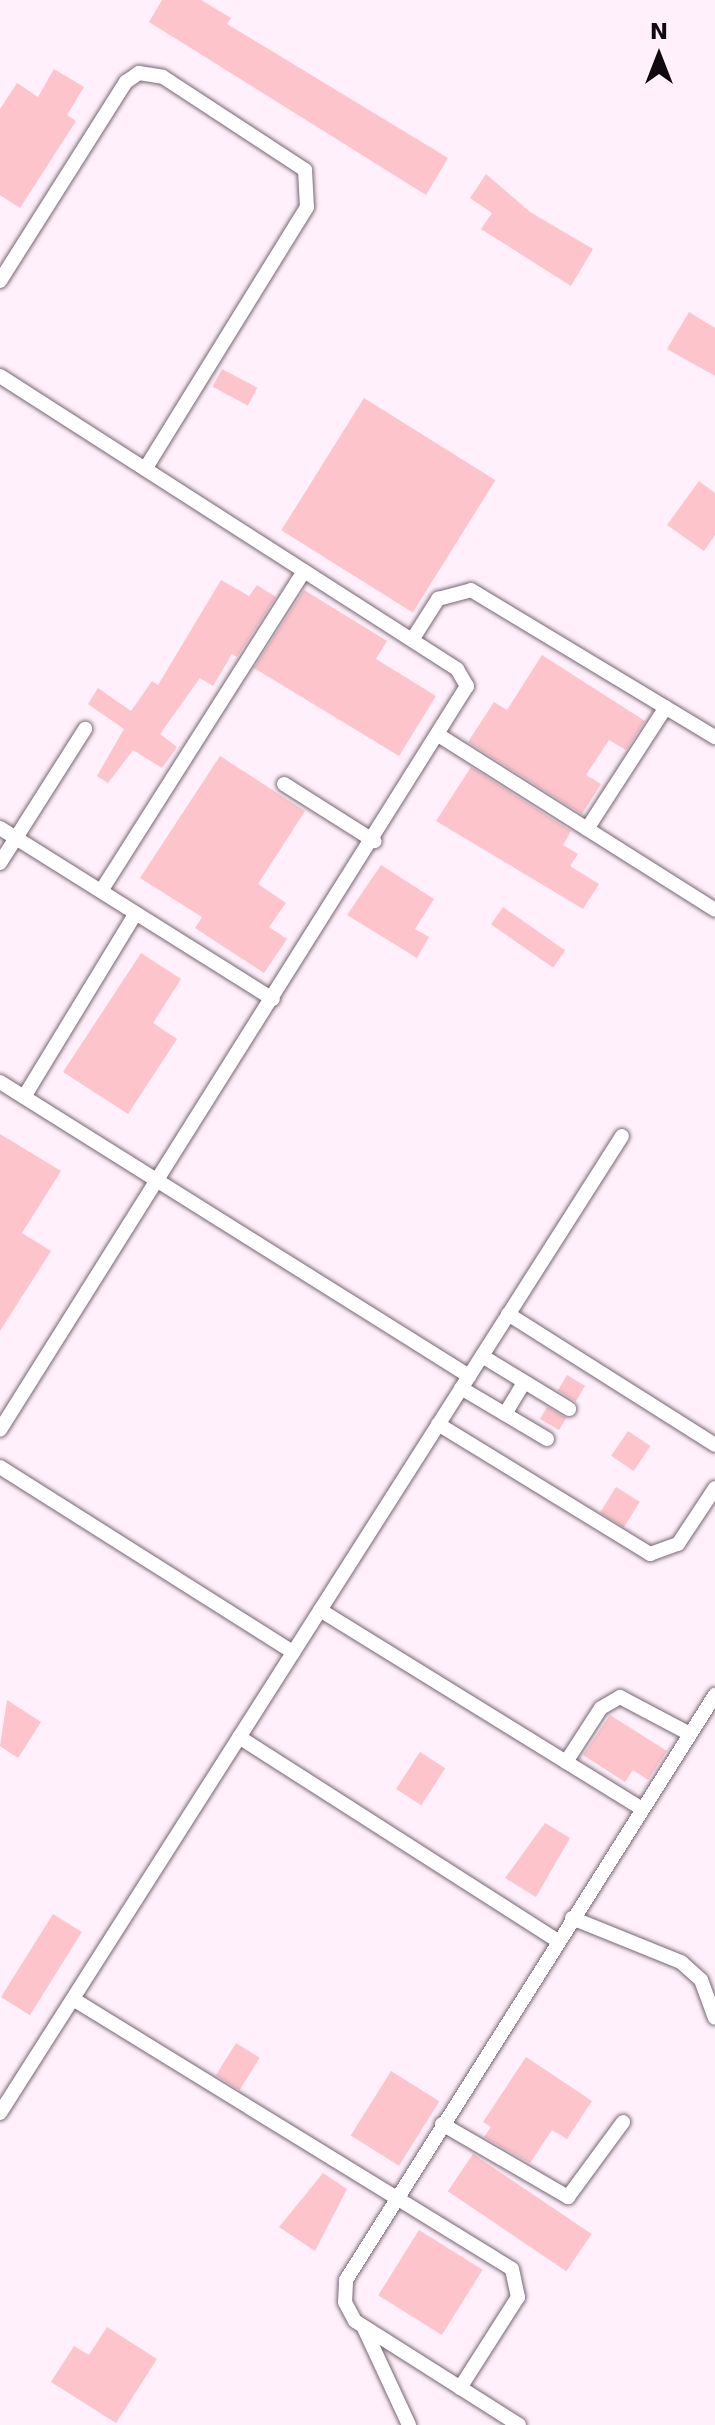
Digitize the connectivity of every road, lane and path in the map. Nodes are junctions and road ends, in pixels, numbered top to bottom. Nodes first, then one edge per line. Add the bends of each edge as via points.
1 (0, 281) edge
2 (0, 376) edge
3 (145, 469) junction
4 (304, 571) junction
5 (412, 640) junction
6 (666, 707) junction
7 (85, 729) dead end
8 (440, 736) junction
9 (715, 737) edge
10 (284, 784) dead end
11 (0, 828) edge
12 (587, 829) junction
13 (16, 838) junction
14 (374, 841) junction
15 (0, 863) edge
16 (101, 891) junction
17 (715, 910) edge
18 (136, 913) junction
19 (273, 999) junction
20 (0, 1082) edge
21 (24, 1097) junction
22 (622, 1136) dead end
23 (158, 1181) junction
24 (508, 1314) junction
25 (482, 1356) junction
26 (465, 1382) junction
27 (524, 1382) junction
28 (569, 1409) dead end
29 (505, 1414) junction
30 (438, 1424) junction
31 (0, 1430) edge
32 (547, 1439) dead end
33 (715, 1445) edge
34 (0, 1467) edge
35 (715, 1488) edge
36 (320, 1610) junction
37 (293, 1652) junction
38 (715, 1695) edge
39 (690, 1734) junction
40 (239, 1737) junction
41 (566, 1762) junction
42 (642, 1809) junction
43 (572, 1918) junction
44 (557, 1940) junction
45 (73, 1999) junction
46 (715, 2018) edge
47 (0, 2113) edge
48 (623, 2122) dead end
49 (442, 2124) junction
50 (396, 2198) junction
51 (364, 2328) junction
52 (460, 2388) junction
53 (409, 2425) edge
54 (519, 2425) edge

1 - 3 lane via 126,82 139,73 163,77 305,170 307,207
2 - 3 lane
3 - 4 lane
4 - 5 lane
4 - 16 lane
5 - 6 lane via 438,599 471,590
5 - 8 lane via 457,669 467,686
6 - 9 lane
6 - 12 lane
7 - 13 lane
8 - 12 lane
8 - 14 lane
10 - 14 lane
11 - 13 lane
12 - 17 lane
13 - 15 lane
13 - 16 lane
14 - 19 lane
16 - 18 lane
18 - 19 lane
18 - 21 lane
19 - 23 lane
20 - 21 lane
21 - 23 lane
22 - 24 lane
23 - 26 lane
23 - 31 lane
24 - 25 lane
24 - 33 lane
25 - 26 lane
25 - 27 lane
26 - 29 lane
26 - 30 lane
27 - 28 lane
27 - 29 lane
29 - 32 lane
30 - 35 lane via 650,1554 678,1544
30 - 36 lane
34 - 37 lane
36 - 37 lane
36 - 41 lane
37 - 40 lane
38 - 39 lane
39 - 41 lane via 620,1697 601,1708
39 - 42 lane
40 - 44 lane
40 - 45 lane
41 - 42 lane
42 - 43 lane
43 - 44 lane
43 - 46 lane via 681,1962 701,1980
44 - 49 lane
45 - 47 lane
45 - 50 lane
48 - 49 lane via 568,2197
49 - 50 lane
50 - 51 lane via 346,2280 349,2312
50 - 52 lane via 512,2269 520,2283 518,2297
51 - 52 lane
51 - 53 lane
52 - 54 lane

